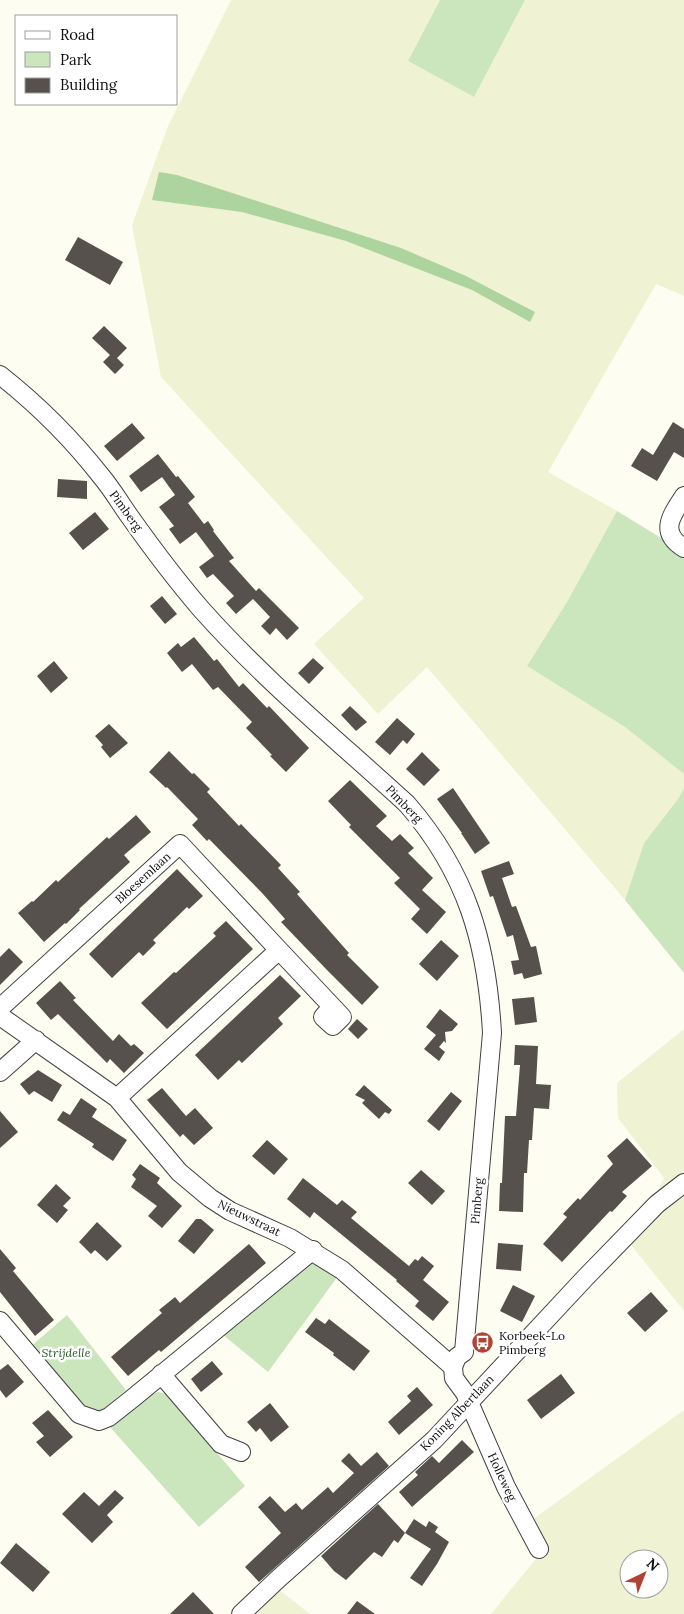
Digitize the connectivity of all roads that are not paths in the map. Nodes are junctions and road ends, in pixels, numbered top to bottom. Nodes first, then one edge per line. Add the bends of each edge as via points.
1 (0, 376) edge
2 (684, 496) edge
3 (684, 548) edge
4 (279, 950) junction
5 (332, 1007) dead end
6 (0, 1008) edge
7 (0, 1016) edge
8 (36, 1040) junction
9 (0, 1072) edge
10 (117, 1098) junction
11 (684, 1182) edge
12 (312, 1250) junction
13 (0, 1321) edge
14 (5, 1340) edge
15 (453, 1367) junction
16 (162, 1374) junction
17 (468, 1403) junction
18 (241, 1452) dead end
19 (539, 1549) dead end
20 (241, 1614) edge

1 - 15 street, Pimberg via 31,401 75,445 195,601 248,659 423,822 458,880 482,948 490,994 492,1033 464,1352
2 - 3 street via 670,519 669,528 671,536
4 - 5 street, Bloesemlaan via 342,1017 333,1026 323,1017
4 - 6 street, Bloesemlaan via 180,844
4 - 10 street
7 - 8 street, Nieuwstraat
8 - 9 street
8 - 10 street, Nieuwstraat
10 - 12 street, Nieuwstraat via 179,1172 210,1198
11 - 17 street, Koning Albertlaan via 650,1211
12 - 15 street, Nieuwstraat via 348,1275
12 - 16 street
13 - 14 street
14 - 16 street via 79,1414 99,1421
15 - 17 street, Nieuwstraat via 454,1378
16 - 18 street via 221,1444
17 - 19 street, Holleweg via 506,1487
17 - 20 street, Koning Albertlaan via 434,1440

